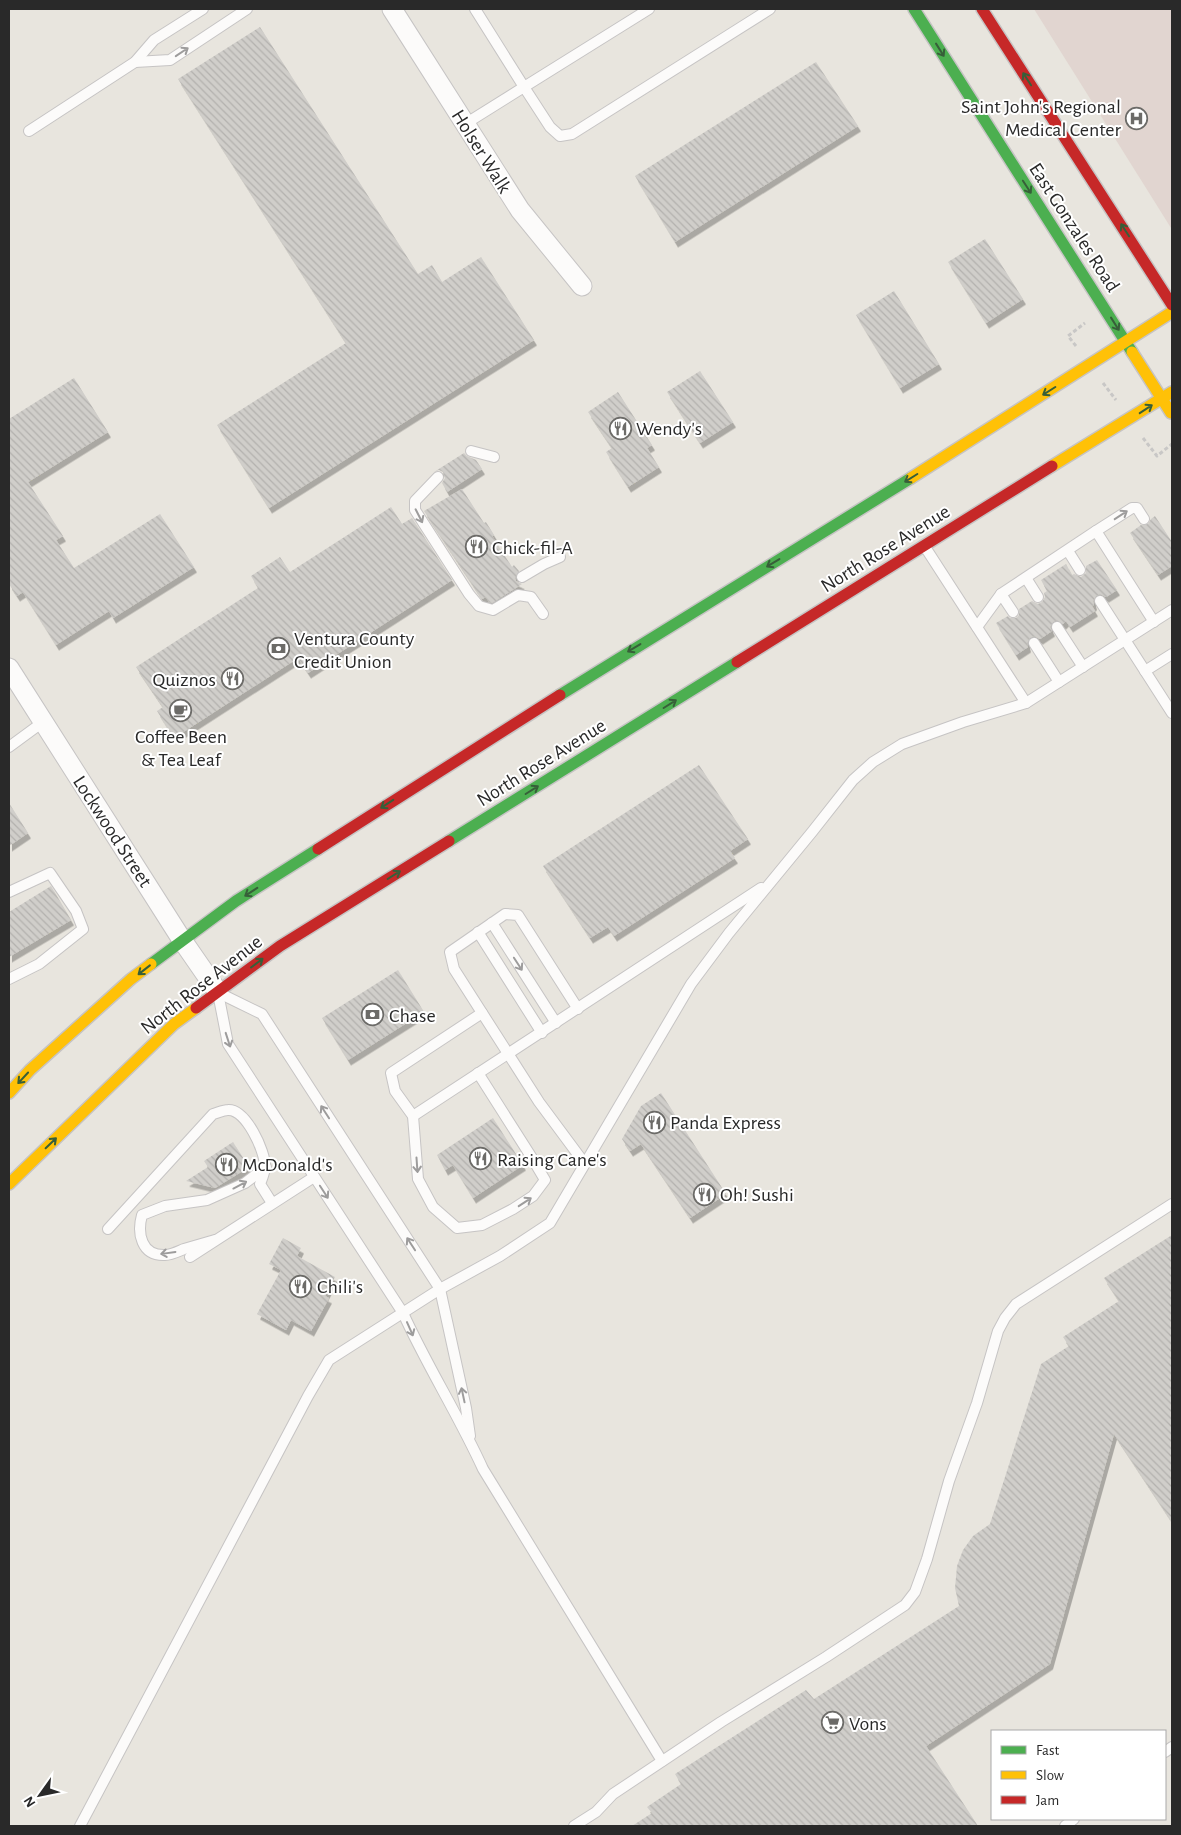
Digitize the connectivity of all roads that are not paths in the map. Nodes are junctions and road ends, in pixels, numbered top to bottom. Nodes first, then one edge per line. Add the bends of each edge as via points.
1 (203, 9) edge
2 (246, 9) edge
3 (392, 9) edge
4 (475, 9) edge
5 (650, 9) edge
6 (770, 9) edge
7 (914, 9) edge
8 (982, 9) edge
9 (135, 62) junction
10 (524, 87) junction
11 (465, 124) junction
12 (29, 130) dead end
13 (582, 286) dead end
14 (1172, 304) edge
15 (1172, 312) edge
16 (1126, 341) junction
17 (1172, 392) edge
18 (1162, 399) junction
19 (1172, 414) edge
20 (471, 451) dead end
21 (494, 457) dead end
22 (438, 477) dead end
23 (1144, 519) dead end
24 (1096, 531) junction
25 (924, 546) junction
26 (1068, 550) junction
27 (560, 557) dead end
28 (1080, 570) dead end
29 (522, 577) dead end
30 (1026, 578) junction
31 (1001, 594) junction
32 (1038, 597) dead end
33 (1100, 601) dead end
34 (1172, 610) edge
35 (1013, 612) dead end
36 (543, 614) dead end
37 (1154, 622) junction
38 (977, 627) junction
39 (1057, 628) dead end
40 (1125, 640) junction
41 (1034, 643) dead end
42 (1172, 654) edge
43 (1083, 667) junction
44 (9, 668) edge
45 (1145, 671) junction
46 (1059, 682) junction
47 (1026, 703) junction
48 (1172, 713) edge
49 (43, 722) junction
50 (9, 747) edge
51 (770, 882) junction
52 (9, 892) edge
53 (492, 923) junction
54 (478, 932) junction
55 (182, 940) junction
56 (9, 979) edge
57 (218, 992) junction
58 (578, 1009) junction
59 (482, 1013) junction
60 (556, 1023) junction
61 (542, 1032) junction
62 (508, 1054) junction
63 (478, 1073) junction
64 (9, 1094) edge
65 (413, 1116) junction
66 (585, 1164) junction
67 (266, 1167) junction
68 (314, 1177) junction
69 (9, 1184) edge
70 (272, 1204) junction
71 (1172, 1204) edge
72 (108, 1230) dead end
73 (215, 1240) junction
74 (190, 1257) dead end
75 (440, 1289) junction
76 (403, 1313) junction
77 (471, 1443) junction
78 (662, 1761) junction
79 (80, 1826) edge
80 (574, 1826) edge

1 - 9 lane via 154,40
9 -> 2 lane via 170,60
3 - 11 street, Holser Walk
4 - 10 lane
5 - 10 lane
6 - 10 lane via 572,134 560,136 550,127
7 -> 16 main road, East Gonzales Road
14 -> 8 main road, East Gonzales Road
9 - 12 lane
10 - 11 lane
11 - 13 street, Holser Walk via 520,210
15 - 16 main road
16 - 18 main road, East Gonzales Road
16 -> 55 main road via 892,490 616,659 236,901
17 - 18 main road, North Rose Avenue
18 - 19 main road, East Gonzales Road
25 -> 18 main road, North Rose Avenue
20 - 21 lane via 480,457
22 -> 36 lane via 415,501 415,510 469,594 492,610 518,595 532,597
24 -> 23 lane via 1132,508 1137,508
24 - 26 lane
24 - 37 lane
25 - 38 lane
57 -> 25 main road, North Rose Avenue via 280,946
26 - 28 lane
26 - 30 lane
27 - 29 lane
30 - 31 lane
30 - 32 lane
31 - 35 lane
31 - 38 lane
33 - 40 lane
34 - 37 lane
37 - 40 lane
38 - 47 lane
39 - 43 lane
40 - 43 lane
40 - 45 lane
41 - 46 lane
42 - 45 lane
43 - 46 lane
44 - 49 street, Lockwood Street
45 - 48 lane
46 - 47 lane
47 - 51 lane via 902,744 873,762 853,780
49 - 50 lane
49 - 55 street, Lockwood Street
51 - 58 lane
51 - 66 lane via 691,984
52 - 56 lane via 50,873 76,911 83,929 39,964
53 - 54 lane
53 - 58 lane via 505,914 518,915
53 -> 60 lane
54 - 59 lane via 450,952 454,969
54 - 61 lane
55 - 57 street, Lockwood Street
55 -> 64 main road via 131,979 30,1070
57 -> 68 lane via 228,1044
69 -> 57 main road, North Rose Avenue via 174,1024
75 -> 57 lane via 262,1014
58 - 60 lane
59 - 62 lane
59 - 65 lane via 391,1073 395,1091
60 - 61 lane
61 - 62 lane
62 - 63 lane
62 - 66 lane
63 - 65 lane
65 -> 63 lane via 418,1179 433,1207 457,1228 482,1225 533,1196 544,1180
66 - 75 lane via 550,1223 500,1256
67 - 70 lane via 260,1184
67 - 72 lane via 263,1151 247,1121 229,1109 213,1114
73 -> 67 lane via 166,1256 152,1252 143,1244 139,1225 142,1215 165,1206 207,1200 245,1183
68 - 70 lane
68 -> 76 lane
70 - 73 lane
71 - 78 lane via 1016,1304 1005,1318 949,1481 928,1559 915,1592 905,1605
73 - 74 lane
75 - 76 lane
77 -> 75 lane
76 -> 77 lane
76 - 79 lane via 330,1360
77 - 78 lane via 483,1469
78 - 80 lane via 612,1794 596,1812

